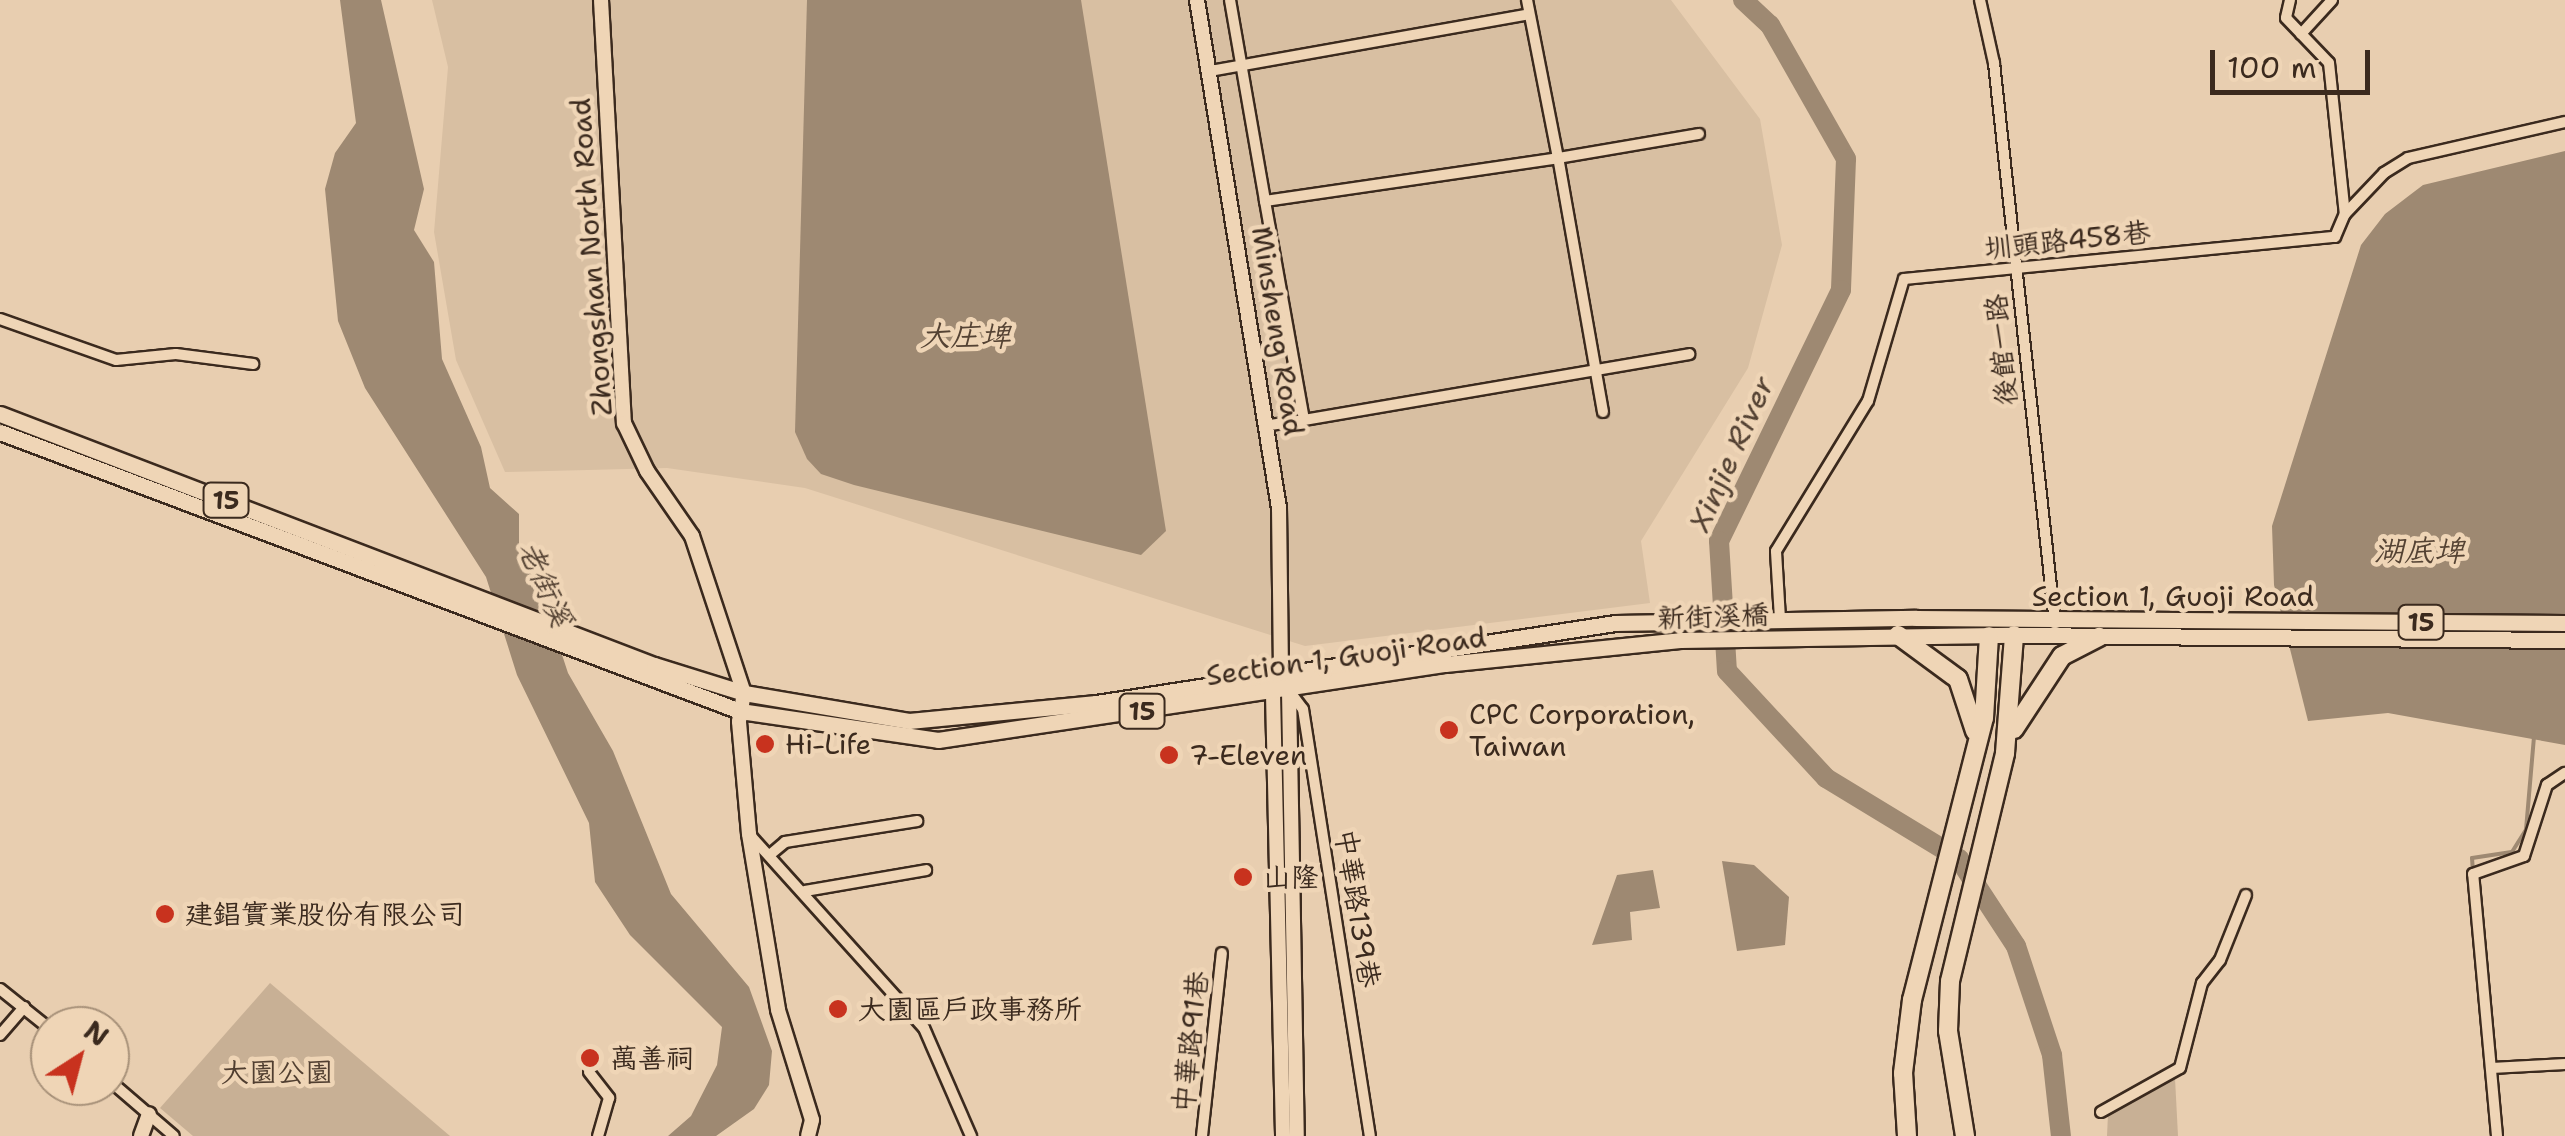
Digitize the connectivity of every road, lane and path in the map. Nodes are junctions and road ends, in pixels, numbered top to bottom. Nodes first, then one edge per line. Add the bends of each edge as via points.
1 (601, 0) edge
2 (1197, 0) edge
3 (1230, 0) edge
4 (1527, 0) edge
5 (1980, 0) edge
6 (2290, 0) edge
7 (2332, 0) edge
8 (1530, 14) junction
9 (2301, 34) junction
10 (1240, 69) junction
11 (1210, 71) junction
12 (2565, 122) edge
13 (1698, 134) dead end
14 (1558, 158) junction
15 (1265, 201) junction
16 (2345, 214) junction
17 (2015, 268) junction
18 (0, 319) edge
19 (1689, 354) dead end
20 (253, 364) dead end
21 (1594, 371) junction
22 (1603, 412) dead end
23 (0, 414) edge
24 (1304, 420) junction
25 (1270, 425) junction
26 (0, 432) edge
27 (448, 595) junction
28 (1780, 619) junction
29 (1648, 622) joint
30 (2565, 623) edge
31 (1994, 628) junction
32 (2056, 628) junction
33 (1898, 635) junction
34 (2014, 635) junction
35 (2099, 636) junction
36 (1784, 638) joint
37 (2565, 640) edge
38 (1644, 644) joint
39 (649, 672) junction
40 (1281, 672) junction
41 (1281, 692) junction
42 (744, 693) junction
43 (740, 711) junction
44 (1977, 746) junction
45 (2004, 753) junction
46 (2565, 773) edge
47 (917, 821) dead end
48 (749, 834) junction
49 (772, 853) junction
50 (926, 870) dead end
51 (805, 892) junction
52 (2246, 896) dead end
53 (1222, 953) dead end
54 (0, 988) edge
55 (24, 1007) junction
56 (30, 1012) edge
57 (0, 1035) edge
58 (2565, 1064) edge
59 (2492, 1068) junction
60 (589, 1072) dead end
61 (130, 1098) edge
62 (2101, 1112) dead end
63 (149, 1114) junction
64 (140, 1136) edge
65 (174, 1136) edge
66 (598, 1136) edge
67 (808, 1136) edge
68 (971, 1136) edge
69 (1202, 1136) edge
70 (1283, 1136) edge
71 (1297, 1136) edge
72 (1370, 1136) edge
73 (1906, 1136) edge
74 (1965, 1136) edge
75 (2497, 1136) edge

1 - 42 street, Zhongshan North Road via 624,423 647,471 692,536
2 - 11 street, Minsheng Road
3 - 10 street
4 - 8 street
5 - 17 street, 後館一路 via 1994,63
6 - 9 street via 2286,18
7 - 9 street
8 - 10 street via 1381,36
8 - 14 street
9 - 16 street via 2329,64
10 - 11 street
10 - 15 street
11 - 25 street, Minsheng Road
12 - 16 street, 圳頭路458巷 via 2433,148 2384,172
13 - 14 street
14 - 15 street
14 - 21 street
15 - 24 street
16 - 17 street, 圳頭路458巷 via 2336,237
17 - 28 street, 圳頭路458巷 via 1904,280 1868,400 1776,551
17 - 32 street, 後館一路
18 - 20 street via 116,360 176,354
19 - 21 street
21 - 22 street
21 - 24 street
23 - 27 main road, 15
24 - 25 street
25 - 40 street, Minsheng Road via 1279,508
26 - 27 main road, 15
27 - 39 main road, 15
28 - 29 main road, 新街溪橋 / 15
28 - 31 main road, Section 1, Guoji Road / 15
29 - 40 main road, Section 1, Guoji Road / 15
30 - 32 main road, Section 1, Guoji Road / 15
31 - 32 main road, Section 1, Guoji Road / 15
31 - 33 main road, Section 1, Guoji Road / 15
31 - 34 main road
31 - 44 highway
32 - 34 main road, Section 1, Guoji Road / 15
32 - 35 main road, Section 1, Guoji Road / 15
33 - 36 main road, Section 1, Guoji Road / 15
33 - 44 highway via 1958,679 1969,698
34 - 45 highway
35 - 37 main road, Section 1, Guoji Road / 15
35 - 45 highway via 2051,669
36 - 38 main road, 新街溪橋 / 15
38 - 41 main road, Section 1, Guoji Road / 15 via 1444,664
39 - 42 main road, Section 1, Guoji Road / 15
39 - 43 main road, Section 1, Guoji Road / 15
40 - 41 street, Minsheng Road
40 - 42 main road, Section 1, Guoji Road / 15 via 1096,703 909,721
41 - 43 main road, Section 1, Guoji Road / 15 via 938,740
41 - 70 street, Minsheng Road
41 - 71 street, Minsheng Road
41 - 72 street, 中華路139巷 via 1303,709
42 - 43 street
43 - 48 street
44 - 73 highway via 1912,1000 1903,1073
45 - 74 highway via 1948,1006
46 - 59 street via 2546,785 2524,856 2474,874
47 - 49 street via 784,842
48 - 49 street
48 - 67 street via 778,1010 812,1120
49 - 51 street
50 - 51 street
51 - 68 street via 924,1028
52 - 62 street via 2220,960 2202,983 2180,1068
53 - 69 street, 中華路91巷
54 - 55 street
55 - 56 street
55 - 57 street
58 - 59 street
59 - 75 street
60 - 66 street via 609,1098
61 - 63 street
63 - 64 street
63 - 65 street

